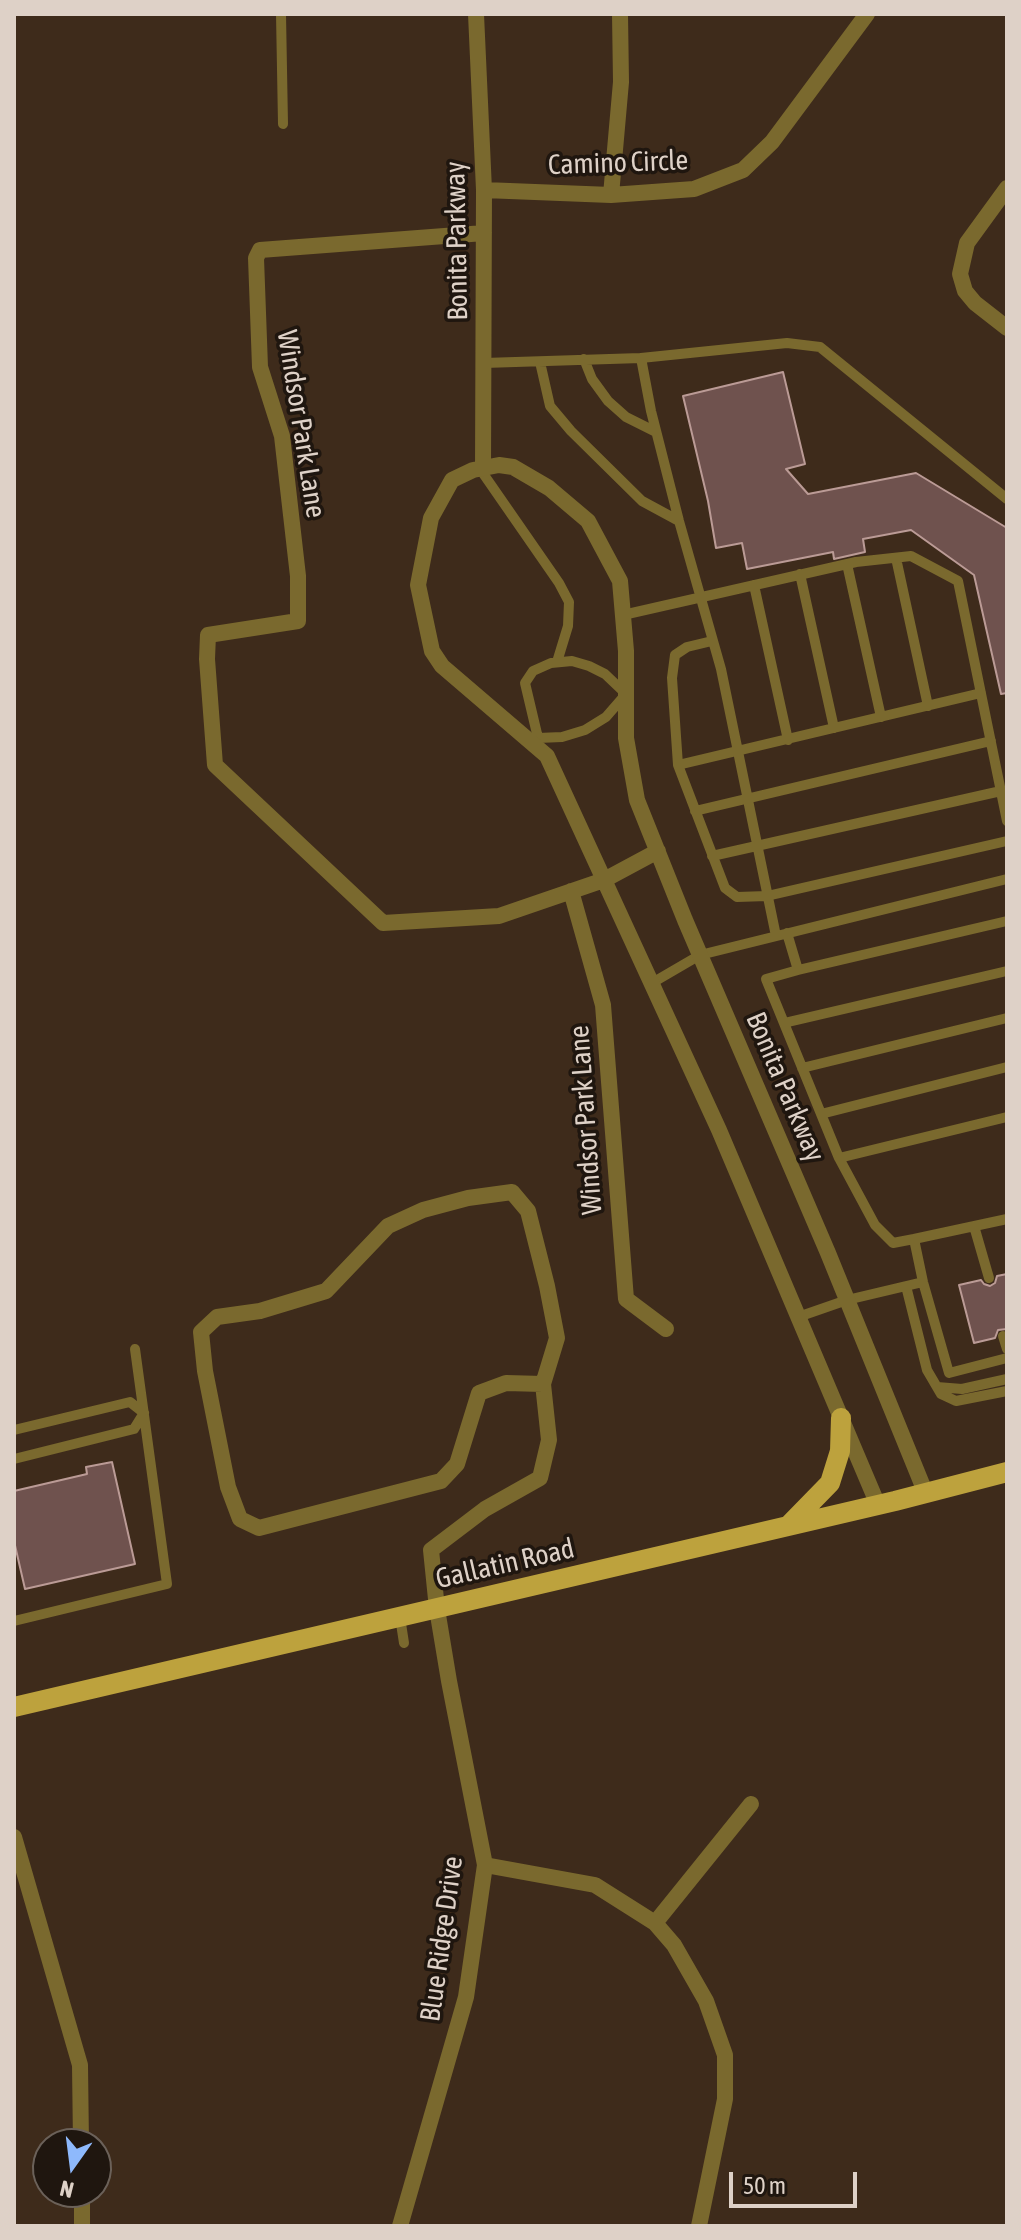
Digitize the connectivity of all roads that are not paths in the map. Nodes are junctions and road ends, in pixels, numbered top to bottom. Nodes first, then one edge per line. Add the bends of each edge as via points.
1 (281, 14) edge
2 (476, 14) edge
3 (620, 14) edge
4 (867, 14) edge
5 (283, 124) dead end
6 (1007, 188) edge
7 (484, 190) junction
8 (611, 195) junction
9 (484, 233) junction
10 (1007, 328) edge
11 (641, 358) junction
12 (584, 359) junction
13 (540, 362) junction
14 (484, 363) junction
15 (656, 432) junction
16 (482, 468) junction
17 (1007, 499) edge
18 (679, 521) junction
19 (896, 558) junction
20 (847, 564) junction
21 (800, 574) junction
22 (754, 585) junction
23 (700, 598) junction
24 (623, 615) junction
25 (712, 641) junction
26 (557, 662) junction
27 (981, 693) junction
28 (626, 694) junction
29 (928, 706) junction
30 (881, 717) junction
31 (834, 728) junction
32 (532, 738) junction
33 (788, 740) junction
34 (991, 741) junction
35 (738, 752) junction
36 (678, 765) junction
37 (1001, 791) junction
38 (747, 798) junction
39 (695, 811) junction
40 (1007, 821) edge
41 (1007, 841) edge
42 (757, 847) junction
43 (658, 851) junction
44 (712, 856) junction
45 (1007, 879) edge
46 (604, 880) junction
47 (571, 891) junction
48 (767, 896) junction
49 (1007, 921) edge
50 (787, 933) junction
51 (776, 936) junction
52 (700, 955) junction
53 (798, 970) junction
54 (1007, 971) edge
55 (652, 983) junction
56 (1007, 1018) edge
57 (784, 1023) junction
58 (1007, 1067) edge
59 (802, 1068) junction
60 (821, 1114) junction
61 (1007, 1117) edge
62 (839, 1158) junction
63 (1007, 1219) edge
64 (974, 1226) junction
65 (914, 1239) junction
66 (989, 1278) dead end
67 (923, 1282) junction
68 (906, 1286) junction
69 (847, 1300) junction
70 (798, 1317) junction
71 (666, 1329) dead end
72 (1003, 1336) dead end
73 (135, 1349) dead end
74 (1007, 1349) edge
75 (1007, 1358) edge
76 (1007, 1379) edge
77 (543, 1384) junction
78 (937, 1387) junction
79 (1007, 1391) edge
80 (144, 1413) junction
81 (841, 1418) junction
82 (14, 1430) edge
83 (14, 1459) edge
84 (1007, 1472) edge
85 (926, 1494) junction
86 (878, 1505) junction
87 (789, 1526) junction
88 (437, 1609) junction
89 (400, 1617) junction
90 (14, 1621) edge
91 (404, 1643) dead end
92 (14, 1707) edge
93 (751, 1804) dead end
94 (14, 1837) edge
95 (485, 1865) junction
96 (655, 1923) junction
97 (81, 2128) edge
98 (400, 2226) edge
99 (699, 2226) edge

1 - 5 lane
2 - 7 street, Bonita Parkway
3 - 8 street via 621,82
4 - 8 street, Camino Circle via 772,142 743,170 694,189
6 - 10 street via 967,243 960,274 975,303
7 - 8 street, Camino Circle
7 - 9 street, Bonita Parkway
9 - 14 street, Bonita Parkway
9 - 47 street, Windsor Park Lane via 260,250 260,367 282,436 298,621 208,635 215,765 383,923 499,916
11 - 12 lane
11 - 15 lane
11 - 17 lane via 787,343 820,347
12 - 13 lane
12 - 15 lane via 608,401
13 - 14 lane
13 - 18 lane via 550,406 571,431 642,501
14 - 16 street, Bonita Parkway
15 - 18 lane
16 - 24 street, Bonita Parkway via 513,467 588,521 620,581
16 - 26 lane via 569,602
16 - 32 street via 452,480 431,518 418,585 432,651 442,666
18 - 23 lane
19 - 20 lane
19 - 27 lane via 911,556 958,581
19 - 29 lane
20 - 21 lane
20 - 30 lane
21 - 22 lane
21 - 31 lane
22 - 23 lane
22 - 33 lane
23 - 24 lane
23 - 25 lane
24 - 28 street, Bonita Parkway
25 - 35 lane
25 - 36 lane via 675,655
26 - 28 lane via 589,666
26 - 32 lane via 533,671 525,683
27 - 29 lane
27 - 34 lane
28 - 32 lane via 606,717 585,730
28 - 43 street, Bonita Parkway via 626,738 637,800
29 - 30 lane
30 - 31 lane
31 - 33 lane
32 - 46 street via 547,756
33 - 35 lane
34 - 37 lane
34 - 38 lane
35 - 36 lane
35 - 38 lane
36 - 39 lane
37 - 40 lane
37 - 42 lane
38 - 39 lane
38 - 42 lane
39 - 44 lane
41 - 48 lane
42 - 44 lane
42 - 48 lane
43 - 46 street, Windsor Park Lane
43 - 52 street, Bonita Parkway
44 - 48 lane via 725,888 737,897
45 - 50 lane
46 - 47 street, Windsor Park Lane
46 - 55 street
47 - 71 street, Windsor Park Lane via 603,1005 626,1299
48 - 51 lane
49 - 53 lane
50 - 51 lane
50 - 53 lane
51 - 52 lane
52 - 55 lane
52 - 69 street, Bonita Parkway
53 - 57 lane via 766,979
54 - 57 lane
55 - 70 street
56 - 59 lane
57 - 59 lane
58 - 60 lane
59 - 60 lane
60 - 62 lane
61 - 62 lane
62 - 65 lane via 875,1225 893,1243
63 - 64 lane
64 - 65 lane
64 - 66 lane
65 - 67 lane
67 - 68 lane
67 - 75 lane via 949,1373
68 - 69 lane
68 - 78 lane via 927,1370
69 - 70 lane
69 - 85 street, Bonita Parkway
70 - 81 street
72 - 74 lane
73 - 80 lane
76 - 78 lane via 962,1389
77 - 77 street via 506,1383 479,1393 457,1464 441,1481 259,1528 240,1519 228,1487 201,1332 217,1317 260,1311 326,1291 388,1226 423,1210 512,1192 528,1211 557,1338
77 - 88 street, Blue Ridge Drive via 549,1440 540,1478 485,1509 431,1550
78 - 79 lane via 956,1401
80 - 82 lane via 130,1402
80 - 83 lane via 134,1429
80 - 90 lane via 167,1584
81 - 86 street
81 - 87 main road via 840,1451 830,1483
84 - 85 main road, Gallatin Road
85 - 86 main road, Gallatin Road
86 - 87 main road, Gallatin Road
87 - 88 main road, Gallatin Road
88 - 89 main road, Gallatin Road
88 - 95 street, Blue Ridge Drive
89 - 91 lane
89 - 92 main road, Gallatin Road
93 - 96 street
94 - 97 street via 80,2065
95 - 96 street via 595,1885
95 - 98 street, Blue Ridge Drive via 466,1997
96 - 99 street via 706,2001 725,2055 725,2099

